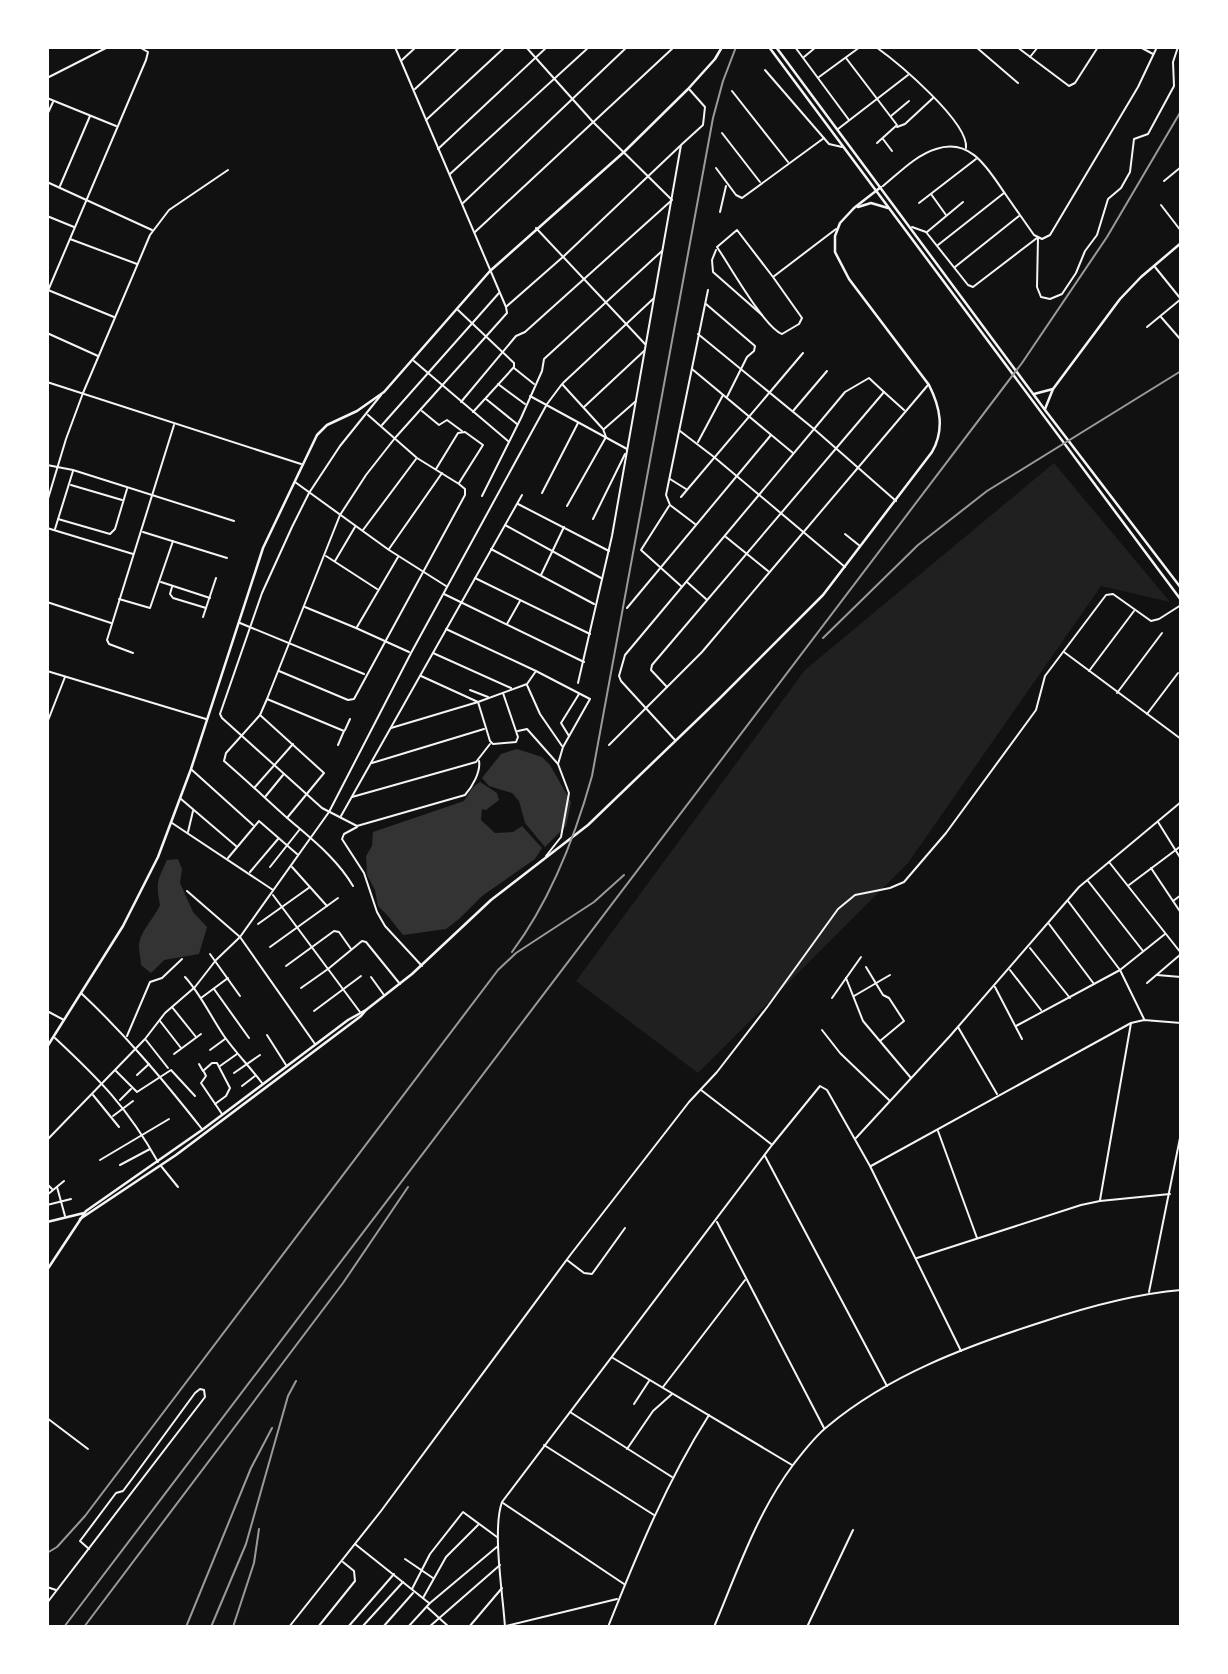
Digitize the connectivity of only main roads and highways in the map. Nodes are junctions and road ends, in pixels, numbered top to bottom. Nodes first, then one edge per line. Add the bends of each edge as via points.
1 (722, 47) edge
2 (769, 47) edge
3 (776, 47) edge
4 (881, 187) junction
5 (876, 191) junction
6 (854, 208) junction
7 (888, 208) junction
8 (1181, 243) edge
9 (1005, 360) junction
10 (1053, 389) junction
11 (1034, 394) junction
12 (1045, 410) junction
13 (1060, 434) junction
14 (1074, 452) junction
15 (1181, 588) edge
16 (1181, 600) edge
17 (366, 1010) junction
18 (47, 1047) edge
19 (233, 1110) junction
20 (174, 1153) junction
21 (159, 1164) junction
22 (84, 1213) junction
23 (80, 1219) junction
24 (47, 1222) edge
25 (47, 1270) edge

1 - 18 main road via 688,89 624,152 490,271 384,392 321,428 263,548 158,857 123,926
2 - 5 main road
3 - 4 main road
4 - 5 main road
4 - 9 main road
5 - 6 main road
5 - 7 main road
6 - 7 main road via 871,204
6 - 17 main road via 837,228 835,252 843,271 929,384 940,420 938,441 813,607 588,825 491,900
7 - 9 main road
8 - 10 main road via 1120,299
9 - 11 main road
9 - 13 main road
10 - 11 main road
10 - 12 main road
11 - 12 main road
12 - 13 main road
13 - 14 main road
14 - 15 main road
14 - 16 main road
17 - 19 main road
17 - 19 main road
19 - 20 main road
19 - 20 main road
20 - 21 main road
21 - 22 main road
21 - 23 main road
22 - 23 main road
22 - 24 main road
23 - 25 main road

